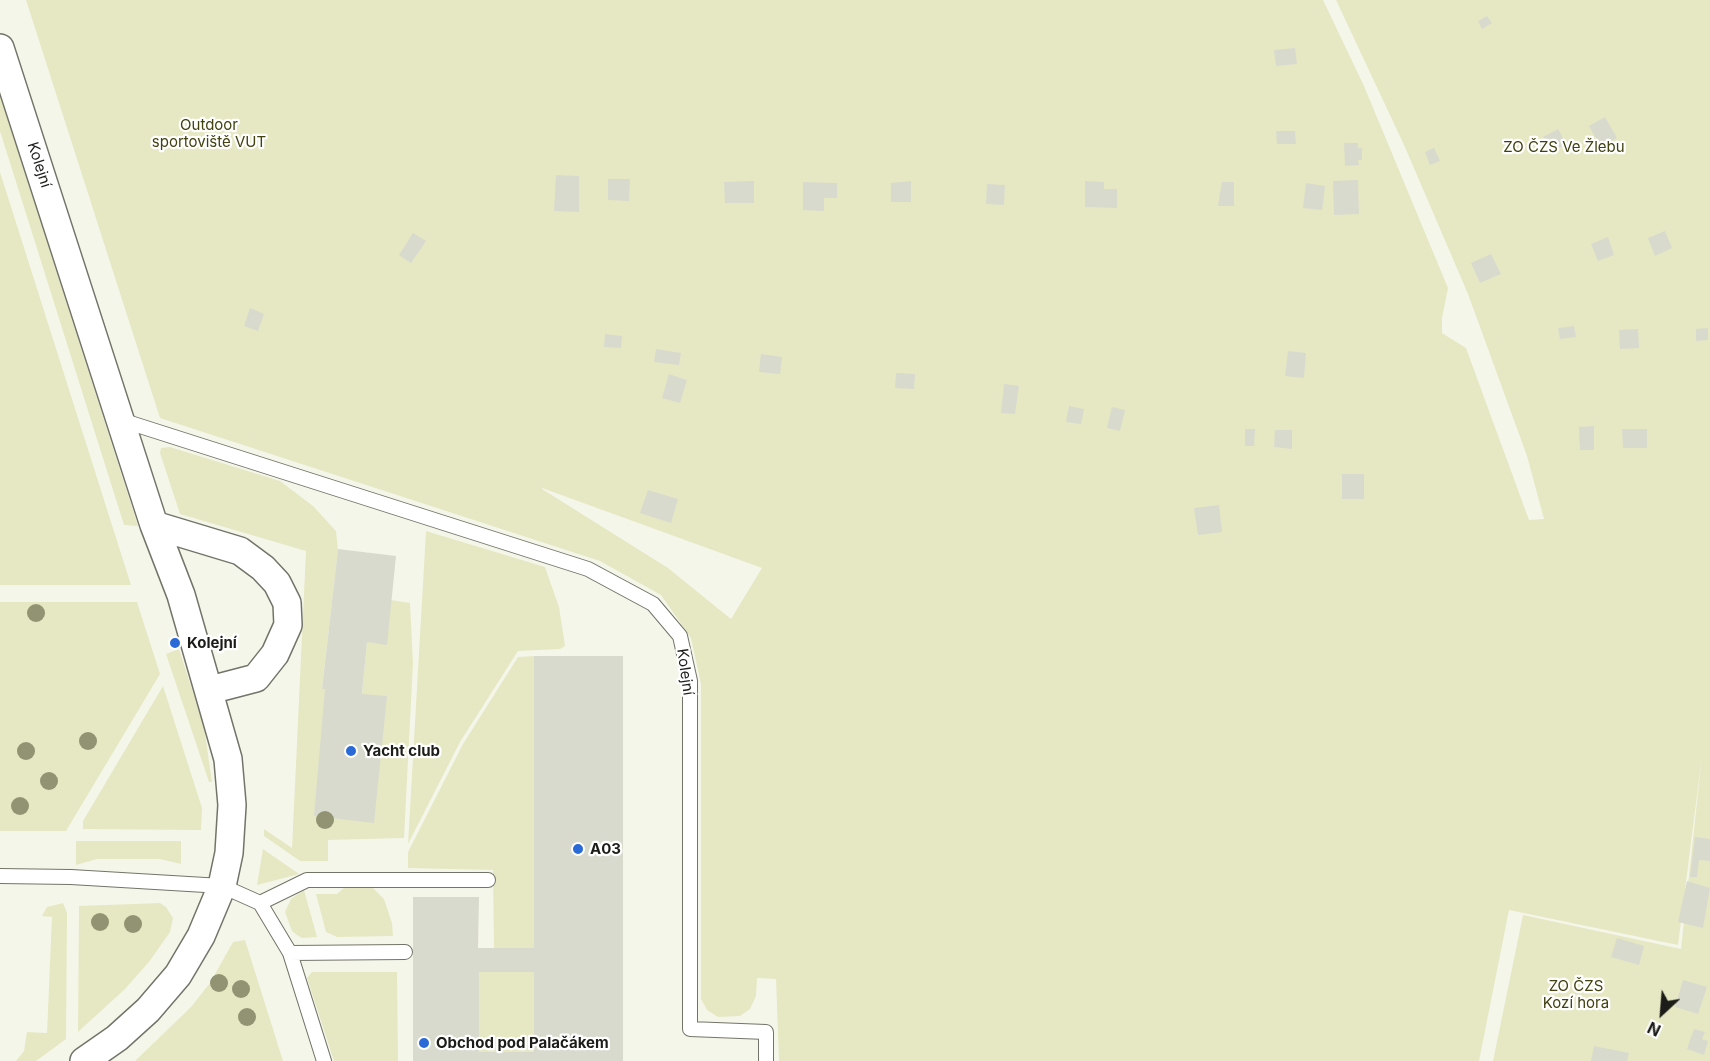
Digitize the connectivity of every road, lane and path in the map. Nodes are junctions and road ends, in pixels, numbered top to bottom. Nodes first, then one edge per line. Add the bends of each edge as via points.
1 (0, 48) edge
2 (121, 420) junction
3 (154, 525) junction
4 (210, 690) junction
5 (0, 876) edge
6 (488, 880) dead end
7 (222, 886) junction
8 (260, 903) junction
9 (405, 952) dead end
10 (290, 953) junction
11 (84, 1061) edge
12 (324, 1061) edge
13 (766, 1061) edge

1 - 2 street, Kolejní
2 - 3 street, Kolejní
2 - 13 lane, Kolejní via 588,569 653,604 680,636 690,681 690,1029 766,1032
3 - 4 street, Kolejní
3 - 4 street via 240,551 270,576 287,603 288,625 275,654 256,678
4 - 7 street, Kolejní via 228,759 232,805
5 - 7 lane
6 - 8 lane via 307,880
7 - 8 lane
7 - 11 street, Kolejní via 201,936 178,975 148,1010
8 - 10 lane
9 - 10 lane
10 - 12 lane

